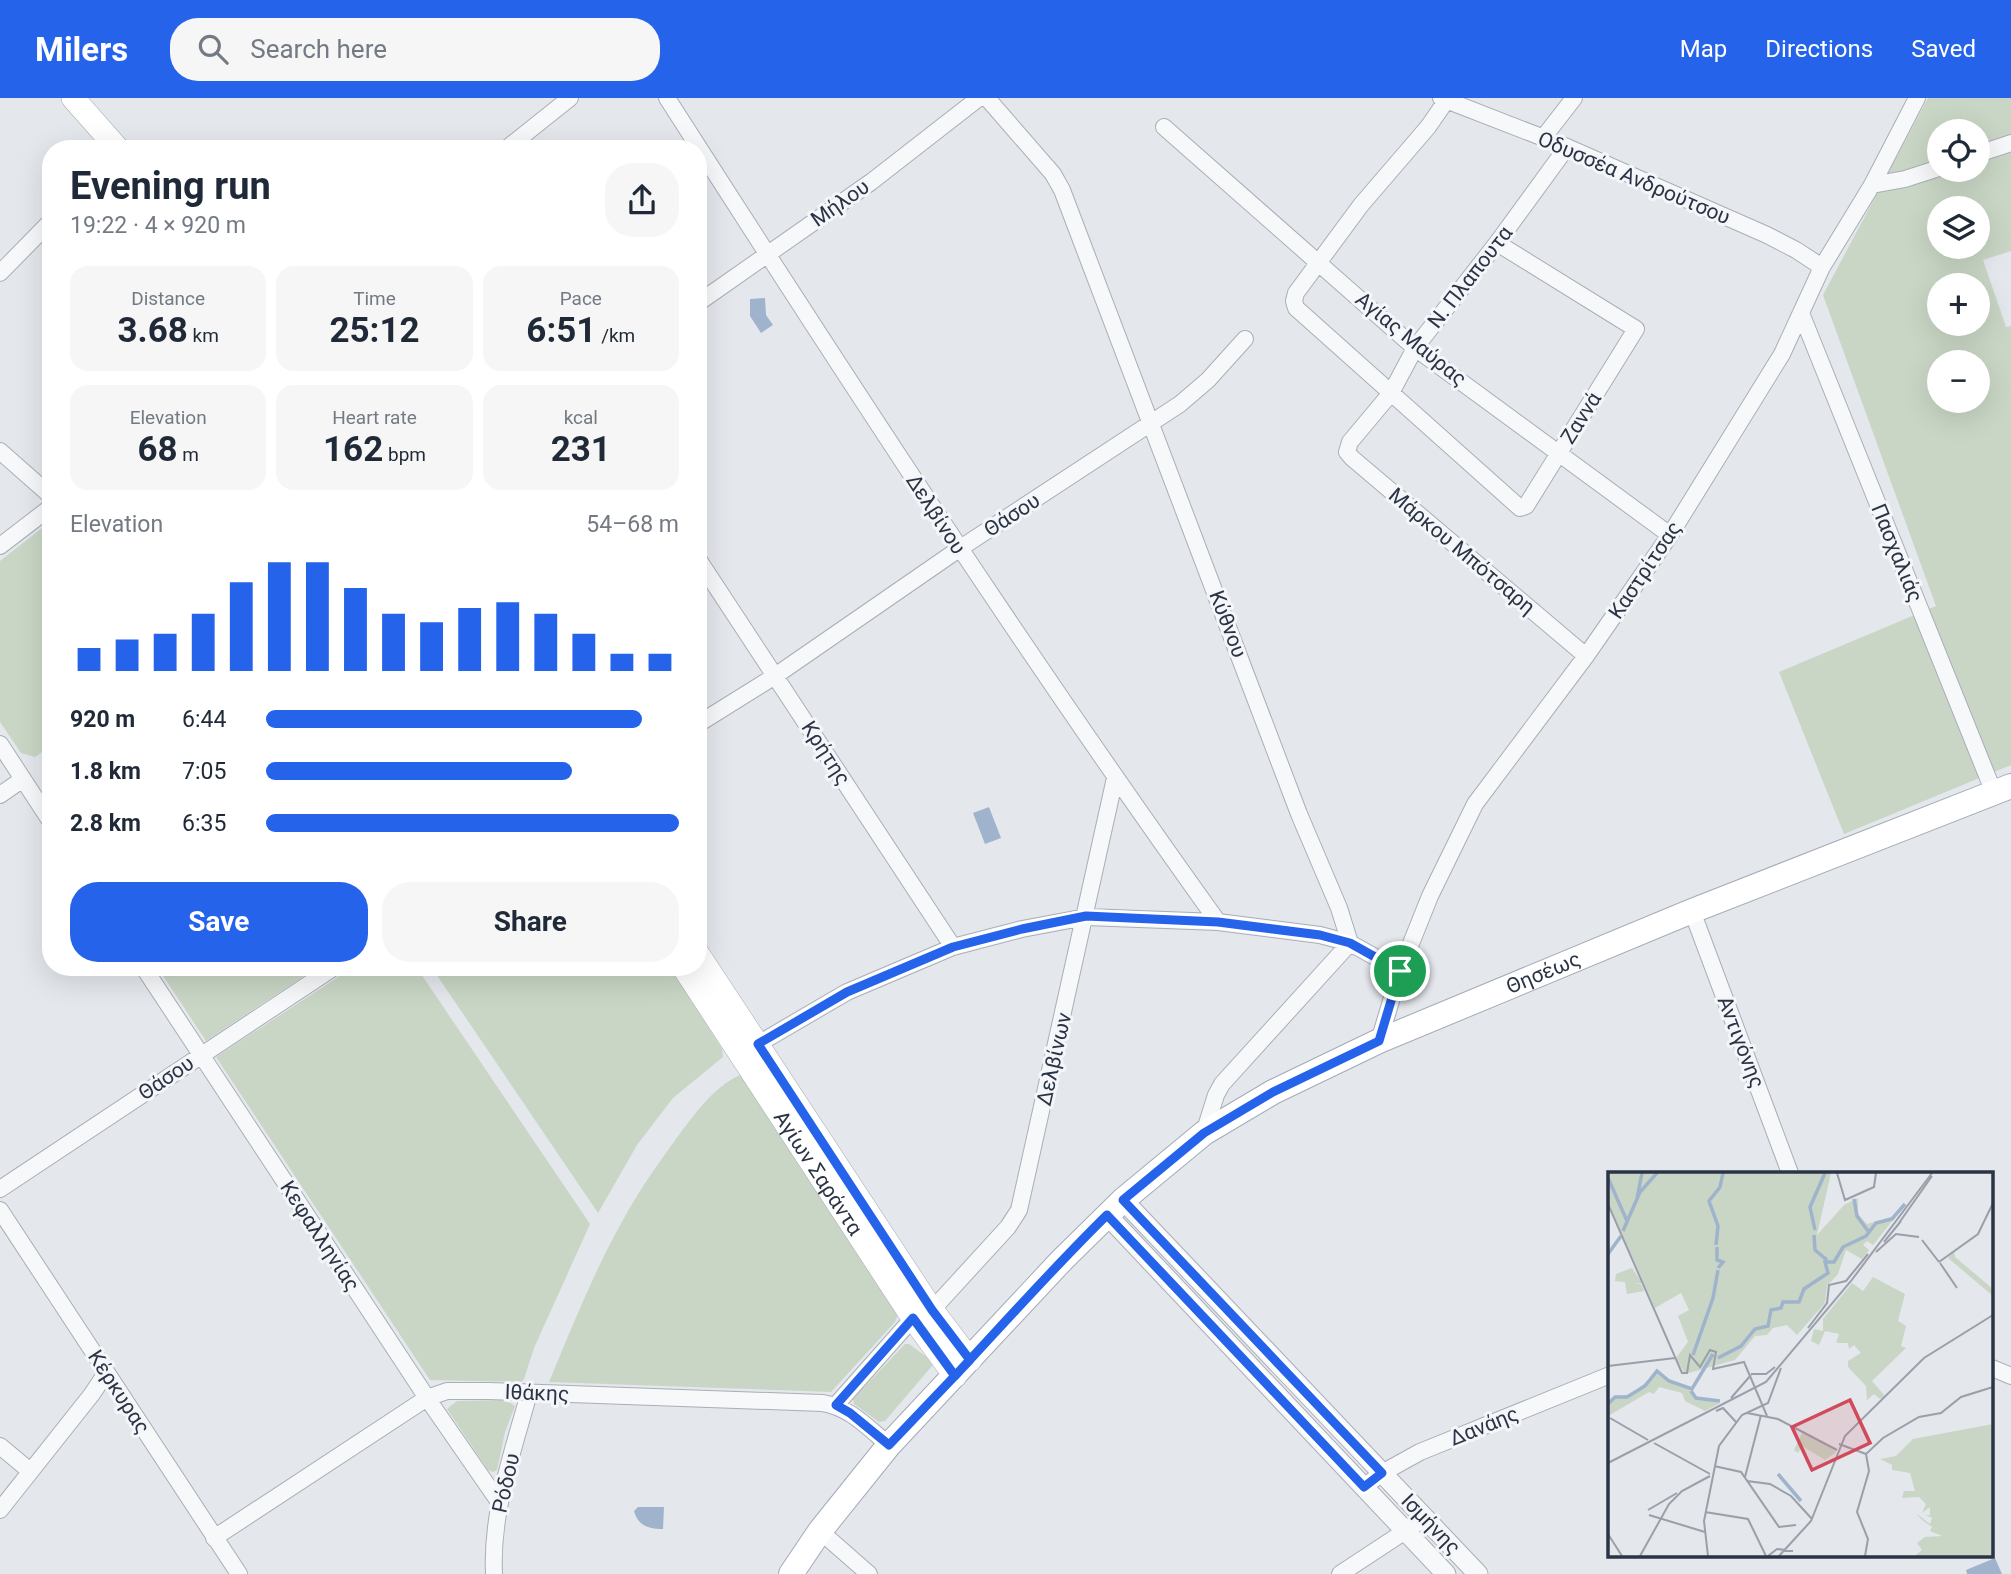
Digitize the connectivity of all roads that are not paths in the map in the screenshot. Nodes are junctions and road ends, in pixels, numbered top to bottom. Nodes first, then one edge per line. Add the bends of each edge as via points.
1 (73, 98) edge
2 (570, 98) edge
3 (667, 98) edge
4 (979, 98) edge
5 (987, 98) edge
6 (1574, 98) edge
7 (1917, 98) edge
8 (1443, 99) edge
9 (1164, 127) dead end
10 (1543, 138) junction
11 (110, 140) edge
12 (517, 140) edge
13 (694, 140) edge
14 (2011, 143) edge
15 (1567, 147) junction
16 (1990, 150) edge
17 (707, 160) edge
18 (1927, 172) edge
19 (1872, 185) junction
20 (42, 229) edge
21 (1497, 243) junction
22 (767, 254) junction
23 (1320, 262) junction
24 (1822, 267) junction
25 (0, 273) edge
26 (707, 297) edge
27 (1801, 313) junction
28 (1245, 339) dead end
29 (1415, 348) junction
30 (1391, 393) junction
31 (1151, 424) junction
32 (1350, 442) joint
33 (0, 451) edge
34 (1560, 452) junction
35 (42, 488) edge
36 (42, 514) edge
37 (1670, 535) junction
38 (0, 547) edge
39 (959, 549) junction
40 (707, 573) edge
41 (1586, 656) junction
42 (775, 676) junction
43 (707, 718) edge
44 (0, 744) edge
45 (1115, 778) junction
46 (23, 779) junction
47 (2002, 789) edge
48 (0, 795) edge
49 (42, 808) edge
50 (1692, 911) junction
51 (1086, 916) junction
52 (1218, 922) junction
53 (1350, 943) junction
54 (953, 947) junction
55 (707, 968) edge
56 (1400, 971) junction
57 (150, 976) edge
58 (321, 976) edge
59 (690, 976) edge
60 (1379, 1041) junction
61 (758, 1044) junction
62 (200, 1055) junction
63 (1204, 1133) junction
64 (1790, 1172) edge
65 (0, 1189) edge
66 (1115, 1208) junction
67 (0, 1210) edge
68 (923, 1314) junction
69 (962, 1368) junction
70 (1994, 1369) edge
71 (106, 1373) junction
72 (1608, 1376) edge
73 (2011, 1376) edge
74 (529, 1393) junction
75 (427, 1398) junction
76 (836, 1405) junction
77 (889, 1445) junction
78 (0, 1446) edge
79 (30, 1471) junction
80 (1382, 1473) junction
81 (1364, 1487) junction
82 (499, 1502) junction
83 (0, 1510) edge
84 (1425, 1518) junction
85 (820, 1531) junction
86 (1405, 1531) junction
87 (214, 1538) junction
88 (239, 1574) edge
89 (494, 1574) edge
90 (791, 1574) edge
91 (869, 1574) edge
92 (1340, 1574) edge
93 (1446, 1574) edge
94 (1478, 1574) edge

1 - 11 main road
2 - 12 street
3 - 13 street, Δελβίνου
4 - 22 street, Μήλου
5 - 31 street, Κύθνου via 1062,190
6 - 10 street
7 - 19 street, Καστρίτσας
8 - 10 street, Οδυσσέα Ανδρούτσου
8 - 23 street via 1429,127 1361,205
9 - 23 street, Αγίας Μαύρας
10 - 15 street, Οδυσσέα Ανδρούτσου
14 - 16 street
15 - 21 street, Ν. Πλαπουτα
15 - 24 street, Οδυσσέα Ανδρούτσου via 1767,235
17 - 22 street, Δελβίνου
18 - 19 street
19 - 24 street, Καστρίτσας
20 - 25 street
21 - 29 street, Ν. Πλαπουτα
21 - 34 street, Ζαννά via 1636,329
22 - 26 street, Μήλου
22 - 39 street, Δελβίνου
23 - 29 street, Αγίας Μαύρας
23 - 30 street via 1296,293 1296,308
24 - 27 street, Καστρίτσας
27 - 37 street, Καστρίτσας via 1782,354
27 - 47 street, Πασχαλιάς
28 - 31 street, Θάσου via 1208,380
29 - 30 street, Ν. Πλαπουτα
29 - 34 street, Αγίας Μαύρας
30 - 32 street, Ν. Πλαπουτα
30 - 34 street, Ζαννά via 1520,508 1526,506
31 - 39 street, Θάσου
31 - 53 street, Κύθνου
32 - 41 street, Μάρκου Μπότσαρη via 1347,452 1352,458
33 - 35 street
34 - 37 street, Αγίας Μαύρας
36 - 38 street
37 - 41 street, Καστρίτσας
39 - 42 street, Θάσου
39 - 45 street, Δελβίνου
40 - 42 street, Κρήτης
41 - 56 street, Καστρίτσας via 1475,804
42 - 43 street, Θάσου
42 - 54 street, Κρήτης
44 - 46 street
45 - 51 street, Δελβίνων
45 - 52 street, Δελβίνου
46 - 48 street
46 - 49 street
47 - 50 main road, Θησέως
50 - 60 main road, Θησέως
50 - 64 street, Αντιγόνης
51 - 52 street
51 - 54 street
51 - 68 street, Δελβίνων via 1019,1210
52 - 53 street
53 - 56 street
53 - 63 street via 1222,1084
54 - 61 street via 847,992
55 - 61 main road, Αγίων Σαράντα
56 - 60 street, Καστρίτσας
57 - 62 street, Κεφαλληνίας
58 - 62 street, Θάσου
59 - 68 main road, Αγίων Σαράντα
60 - 63 main road, Θησέως via 1273,1092
61 - 68 main road, Αγίων Σαράντα
62 - 65 street, Θάσου
62 - 75 street, Κεφαλληνίας
63 - 66 main road, Θησέως
66 - 69 main road, Θησέως
66 - 80 street, Ισμήνης
66 - 81 street, Ισμήνης
67 - 71 street, Κέρκυρας
68 - 69 main road, Αγίων Σαράντα
68 - 76 street, Δελβίνων
69 - 77 main road, Θησέως
70 - 73 street
71 - 79 street
71 - 87 street, Κέρκυρας
72 - 80 street, Δανάης via 1420,1452
74 - 75 street, Ιθάκης via 447,1391
74 - 76 street, Ιθάκης
74 - 82 street, Ρόδου
75 - 82 street, Κεφαλληνίας
75 - 87 street, Ιθάκης
76 - 77 street
77 - 85 main road, Θησέως
78 - 79 street
79 - 83 street
80 - 81 street, Δανάης
80 - 84 street, Ισμήνης
81 - 86 street, Ισμήνης
82 - 89 street, Ρόδου
84 - 86 street
84 - 94 street, Ισμήνης
85 - 90 main road, Θησέως
85 - 91 street
86 - 92 street
86 - 93 street, Ισμήνης
87 - 88 street, Κέρκυρας

